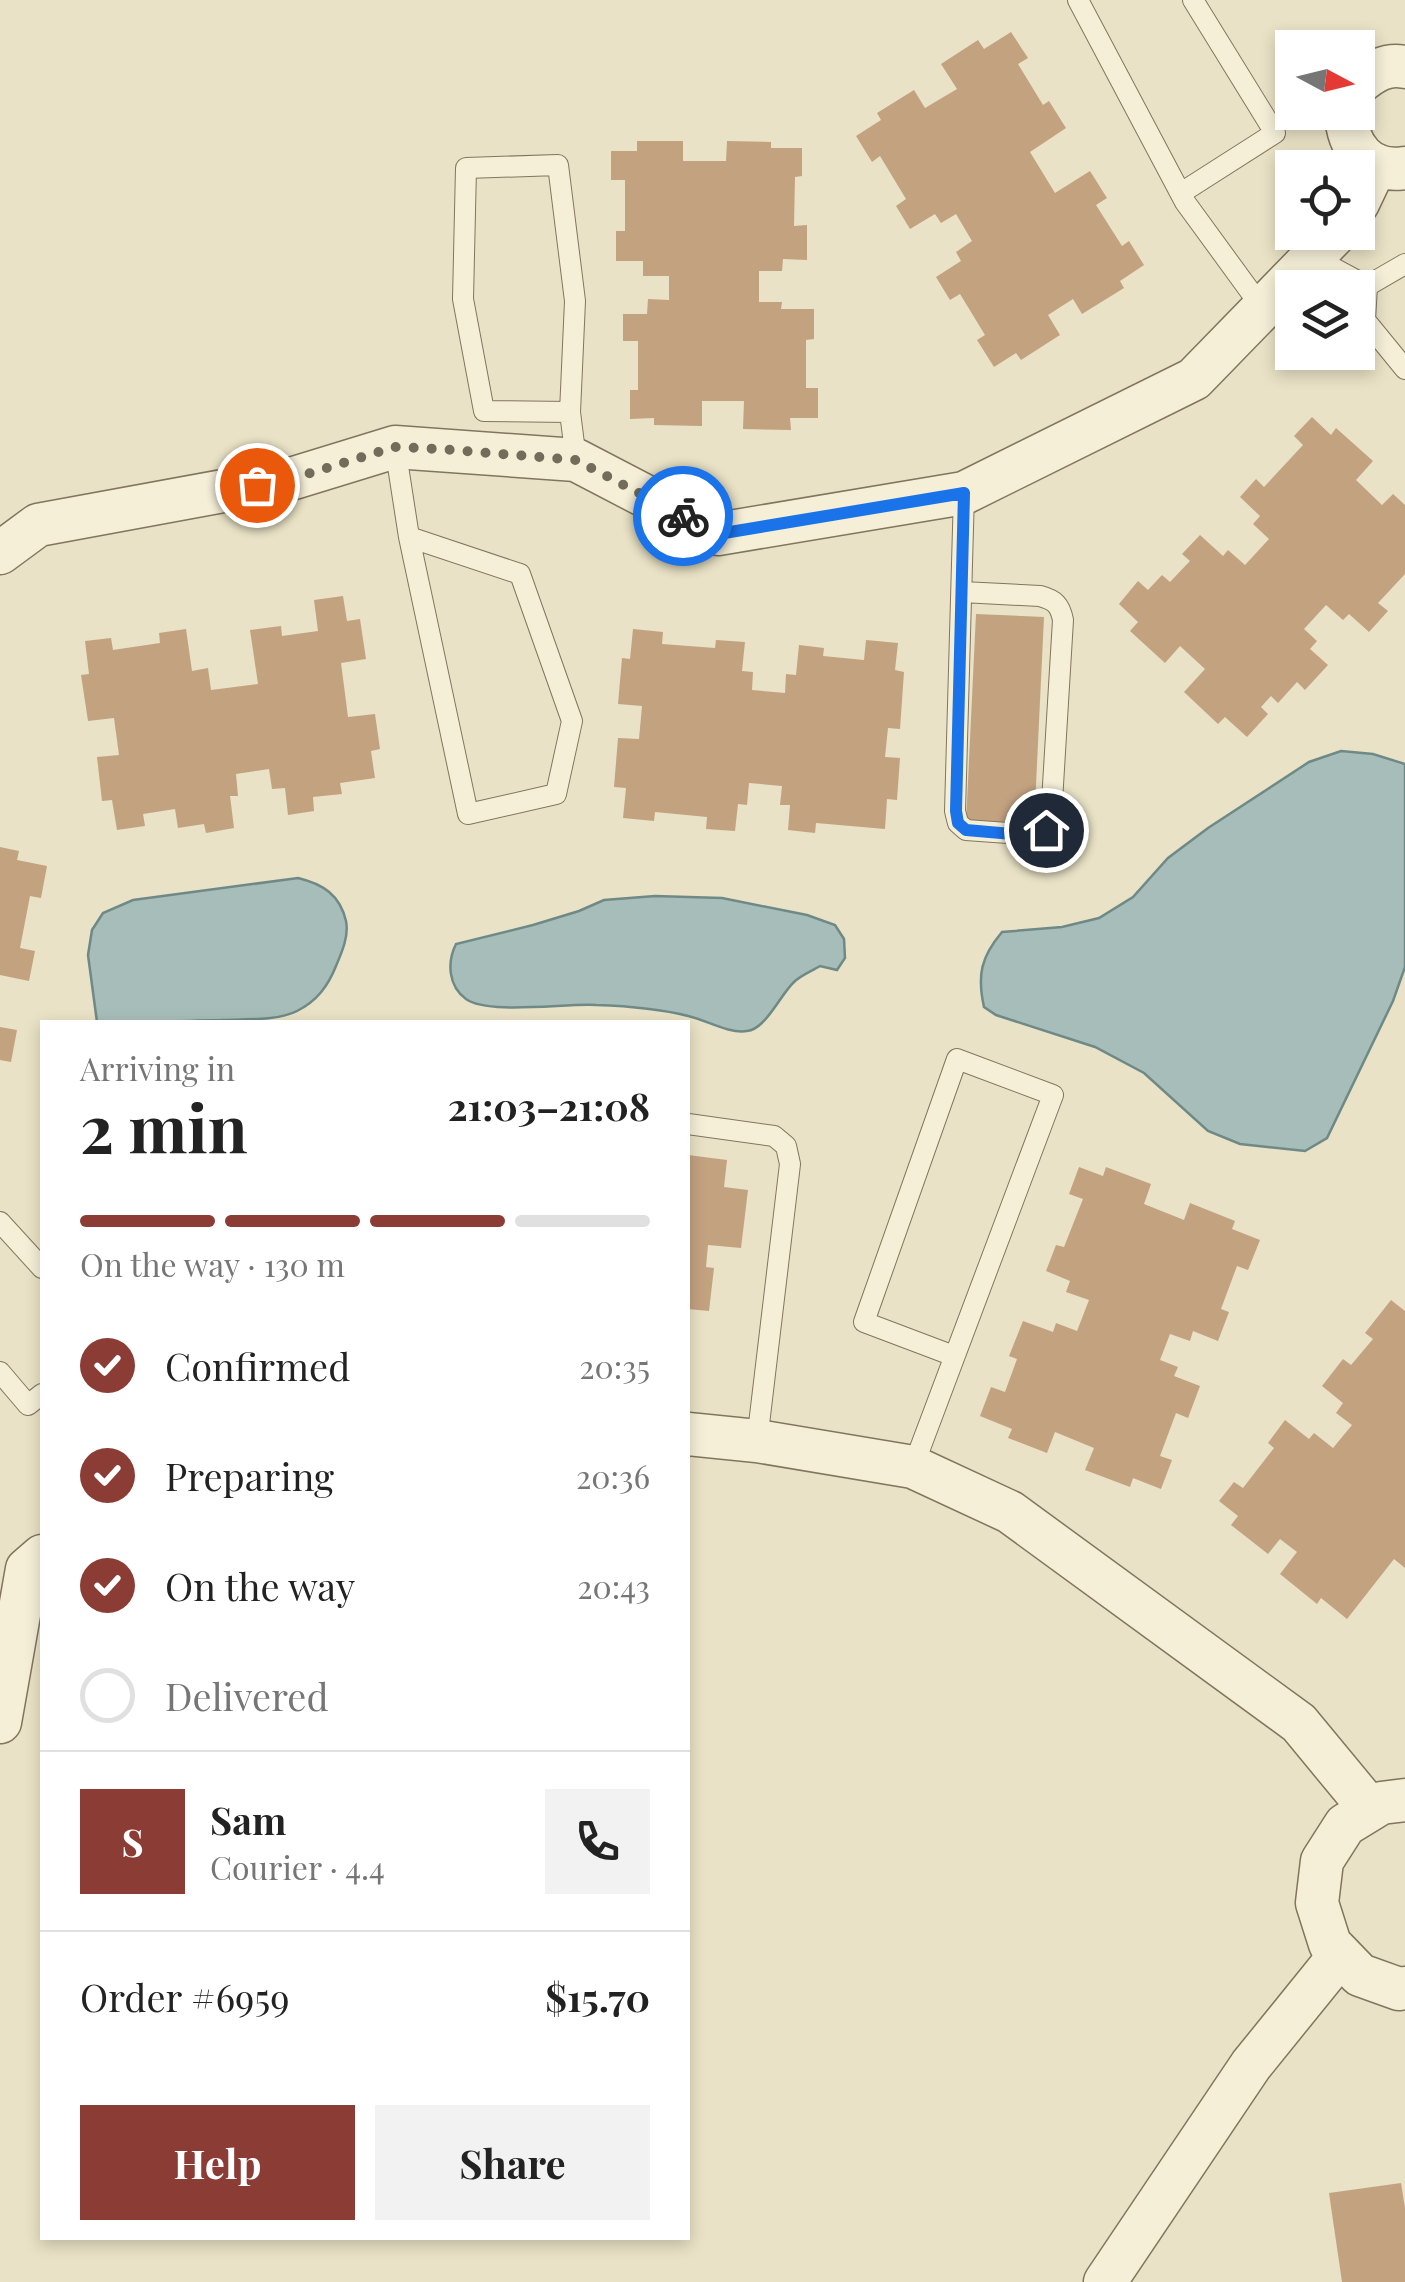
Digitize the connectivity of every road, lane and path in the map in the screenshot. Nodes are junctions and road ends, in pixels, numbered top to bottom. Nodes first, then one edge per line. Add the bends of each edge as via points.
1 (1078, 0) edge
2 (1192, 0) edge
3 (1405, 67) edge
4 (1375, 71) edge
5 (1347, 130) edge
6 (1390, 167) edge
7 (1181, 193) junction
8 (1320, 250) edge
9 (1330, 250) edge
10 (1405, 264) edge
11 (1351, 270) edge
12 (1375, 281) edge
13 (1262, 310) junction
14 (1375, 332) edge
15 (1405, 369) edge
16 (570, 412) junction
17 (395, 447) junction
18 (576, 460) junction
19 (964, 493) junction
20 (409, 537) junction
21 (0, 553) edge
22 (962, 592) junction
23 (690, 1124) edge
24 (0, 1222) edge
25 (40, 1266) edge
26 (954, 1356) junction
27 (0, 1372) edge
28 (40, 1396) edge
29 (690, 1434) edge
30 (757, 1441) junction
31 (913, 1466) junction
32 (23, 1558) edge
33 (0, 1722) edge
34 (1387, 1805) edge
35 (1340, 1954) junction
36 (1405, 1988) edge
37 (1105, 2282) edge

1 - 7 lane
2 - 7 lane via 1275,133
3 - 4 street
5 - 6 street via 1357,151
7 - 13 lane
8 - 13 street
9 - 11 lane
10 - 12 lane
13 - 19 street via 1194,380
14 - 15 lane
16 - 16 lane via 574,301 558,165 466,168 463,300 484,411
16 - 18 lane
17 - 18 street
17 - 20 lane
17 - 21 street via 294,478 38,525
18 - 19 street via 718,534
19 - 22 lane
20 - 20 lane via 468,814 556,794 572,722 520,574
22 - 22 lane via 958,823 966,830 1036,836 1051,818 1061,608 1040,596
23 - 30 lane via 774,1136 786,1146 790,1164
24 - 25 lane
26 - 26 lane via 1053,1096 957,1059 864,1322
26 - 31 lane
27 - 28 lane via 28,1405
29 - 30 street
30 - 31 street
31 - 34 street via 1010,1512 1299,1724
32 - 33 street
34 - 35 street via 1344,1825 1322,1861 1317,1903 1330,1944
35 - 36 street via 1360,1975
35 - 37 street via 1251,2065

